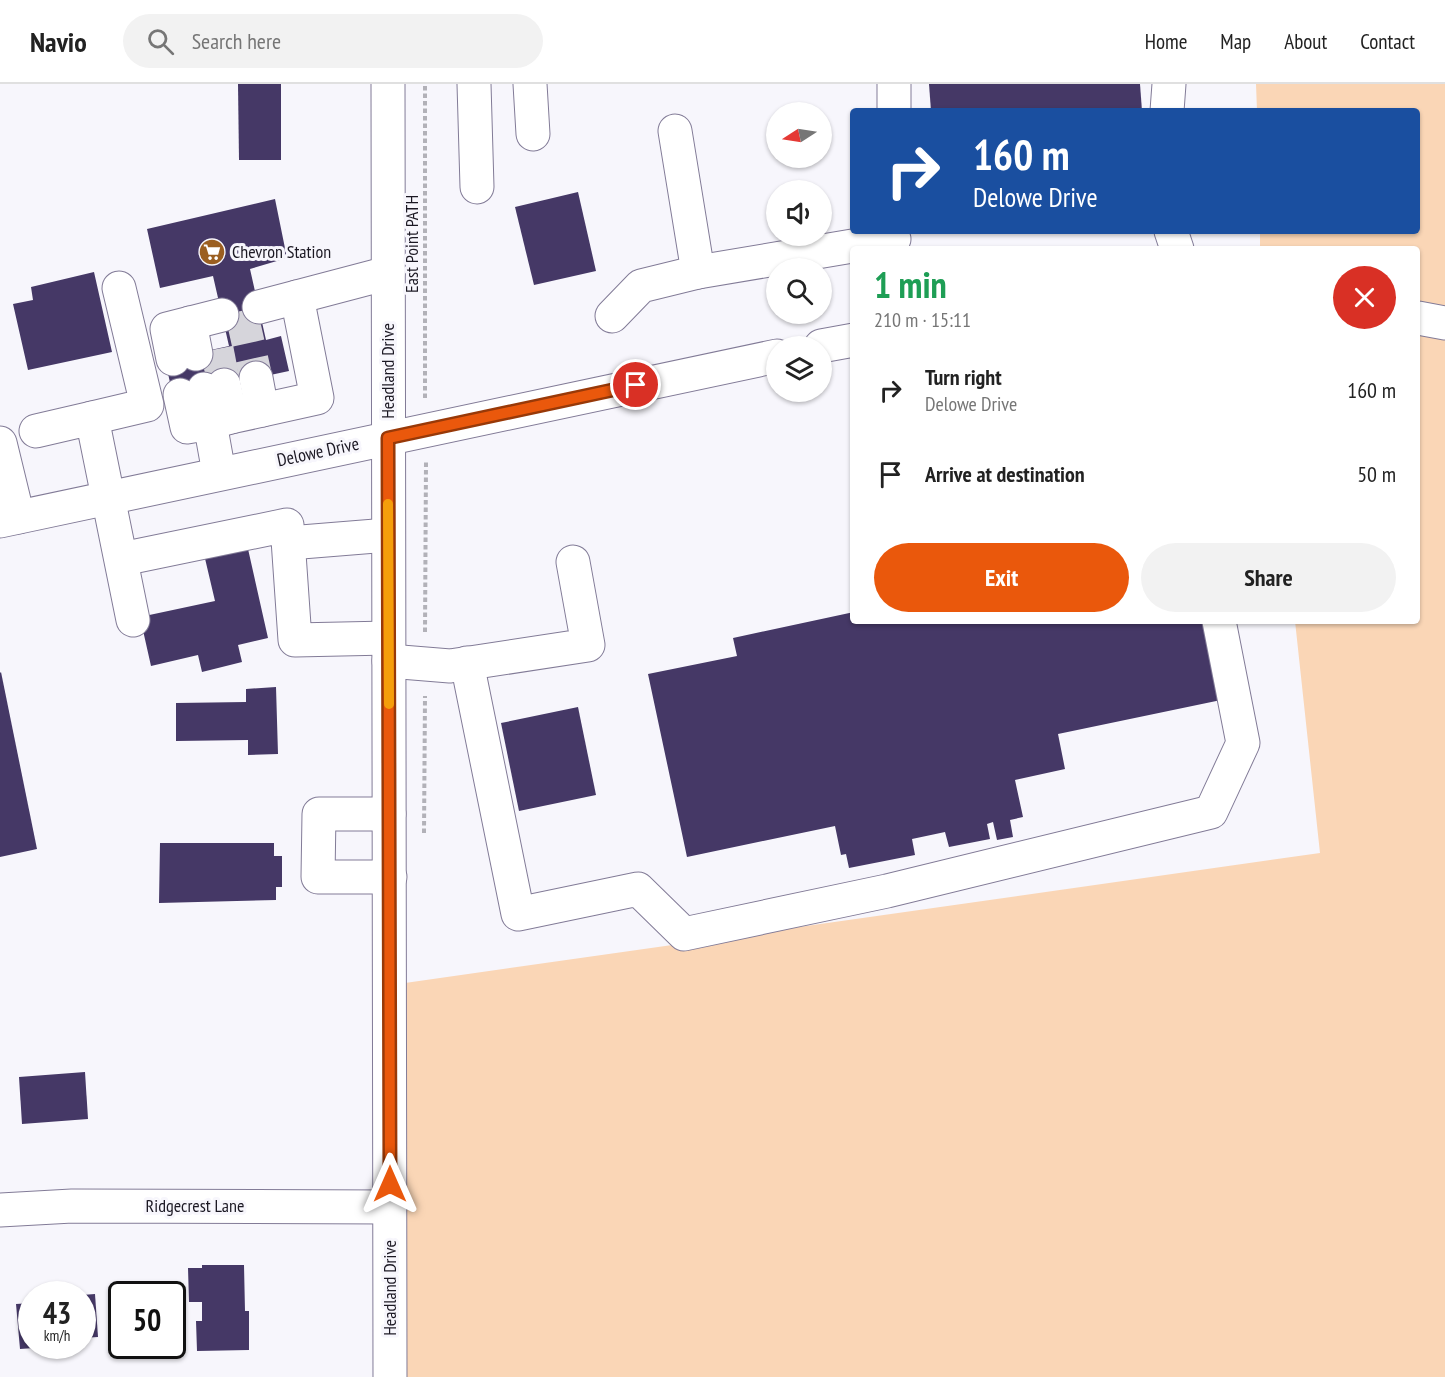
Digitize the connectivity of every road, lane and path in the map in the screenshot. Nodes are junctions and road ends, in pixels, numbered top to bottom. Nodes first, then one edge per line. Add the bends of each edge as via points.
1 (388, 84) edge
2 (425, 84) edge
3 (474, 84) edge
4 (530, 84) edge
5 (894, 84) edge
6 (1169, 84) edge
7 (894, 108) edge
8 (1167, 108) edge
9 (675, 131) dead end
10 (533, 134) dead end
11 (477, 187) dead end
12 (895, 240) edge
13 (858, 246) edge
14 (850, 247) edge
15 (698, 272) junction
16 (388, 273) junction
17 (119, 288) dead end
18 (297, 297) junction
19 (259, 307) dead end
20 (612, 316) dead end
21 (1420, 318) edge
22 (1445, 323) edge
23 (850, 341) edge
24 (832, 344) edge
25 (766, 358) edge
26 (256, 378) tunnel mouth
27 (425, 404) dead end
28 (234, 417) junction
29 (92, 418) junction
30 (36, 431) dead end
31 (388, 438) junction
32 (0, 443) edge
33 (219, 473) junction
34 (109, 497) junction
35 (9, 519) edge
36 (388, 535) junction
37 (289, 543) junction
38 (122, 559) junction
39 (573, 562) dead end
40 (133, 620) dead end
41 (1220, 624) edge
42 (388, 650) junction
43 (467, 663) junction
44 (389, 814) junction
45 (390, 877) junction
46 (390, 1208) junction
47 (0, 1210) edge
48 (390, 1377) edge

1 - 16 street, Headland Drive
2 - 27 path, East Point PATH
3 - 11 street
4 - 10 street
5 - 7 street
6 - 8 street
9 - 15 street
12 - 13 street
14 - 15 street
15 - 20 street via 641,286
16 - 18 street
16 - 31 street, Headland Drive
17 - 29 street via 147,405
18 - 19 street
18 - 28 street via 316,398
21 - 22 street
23 - 24 street
25 - 31 street, Delowe Drive
26 - 28 street
28 - 28 street via 203,390 187,427
28 - 33 street
29 - 30 street
29 - 34 street
31 - 33 street, Delowe Drive
31 - 36 street, Headland Drive
32 - 35 street
33 - 34 street, Delowe Drive
34 - 35 street, Delowe Drive
34 - 38 street
36 - 37 street
36 - 42 street, Headland Drive
37 - 38 street via 287,525
37 - 42 street via 295,640
38 - 40 street
39 - 43 street via 588,645
41 - 43 street via 1243,743 1211,812 887,891 684,934 638,889 518,914
42 - 43 street via 450,666
42 - 44 street, Headland Drive
44 - 45 street, Headland Drive
44 - 45 street via 319,814 318,877
45 - 46 street, Headland Drive
46 - 47 street, Ridgecrest Lane via 72,1206
46 - 48 street, Headland Drive

